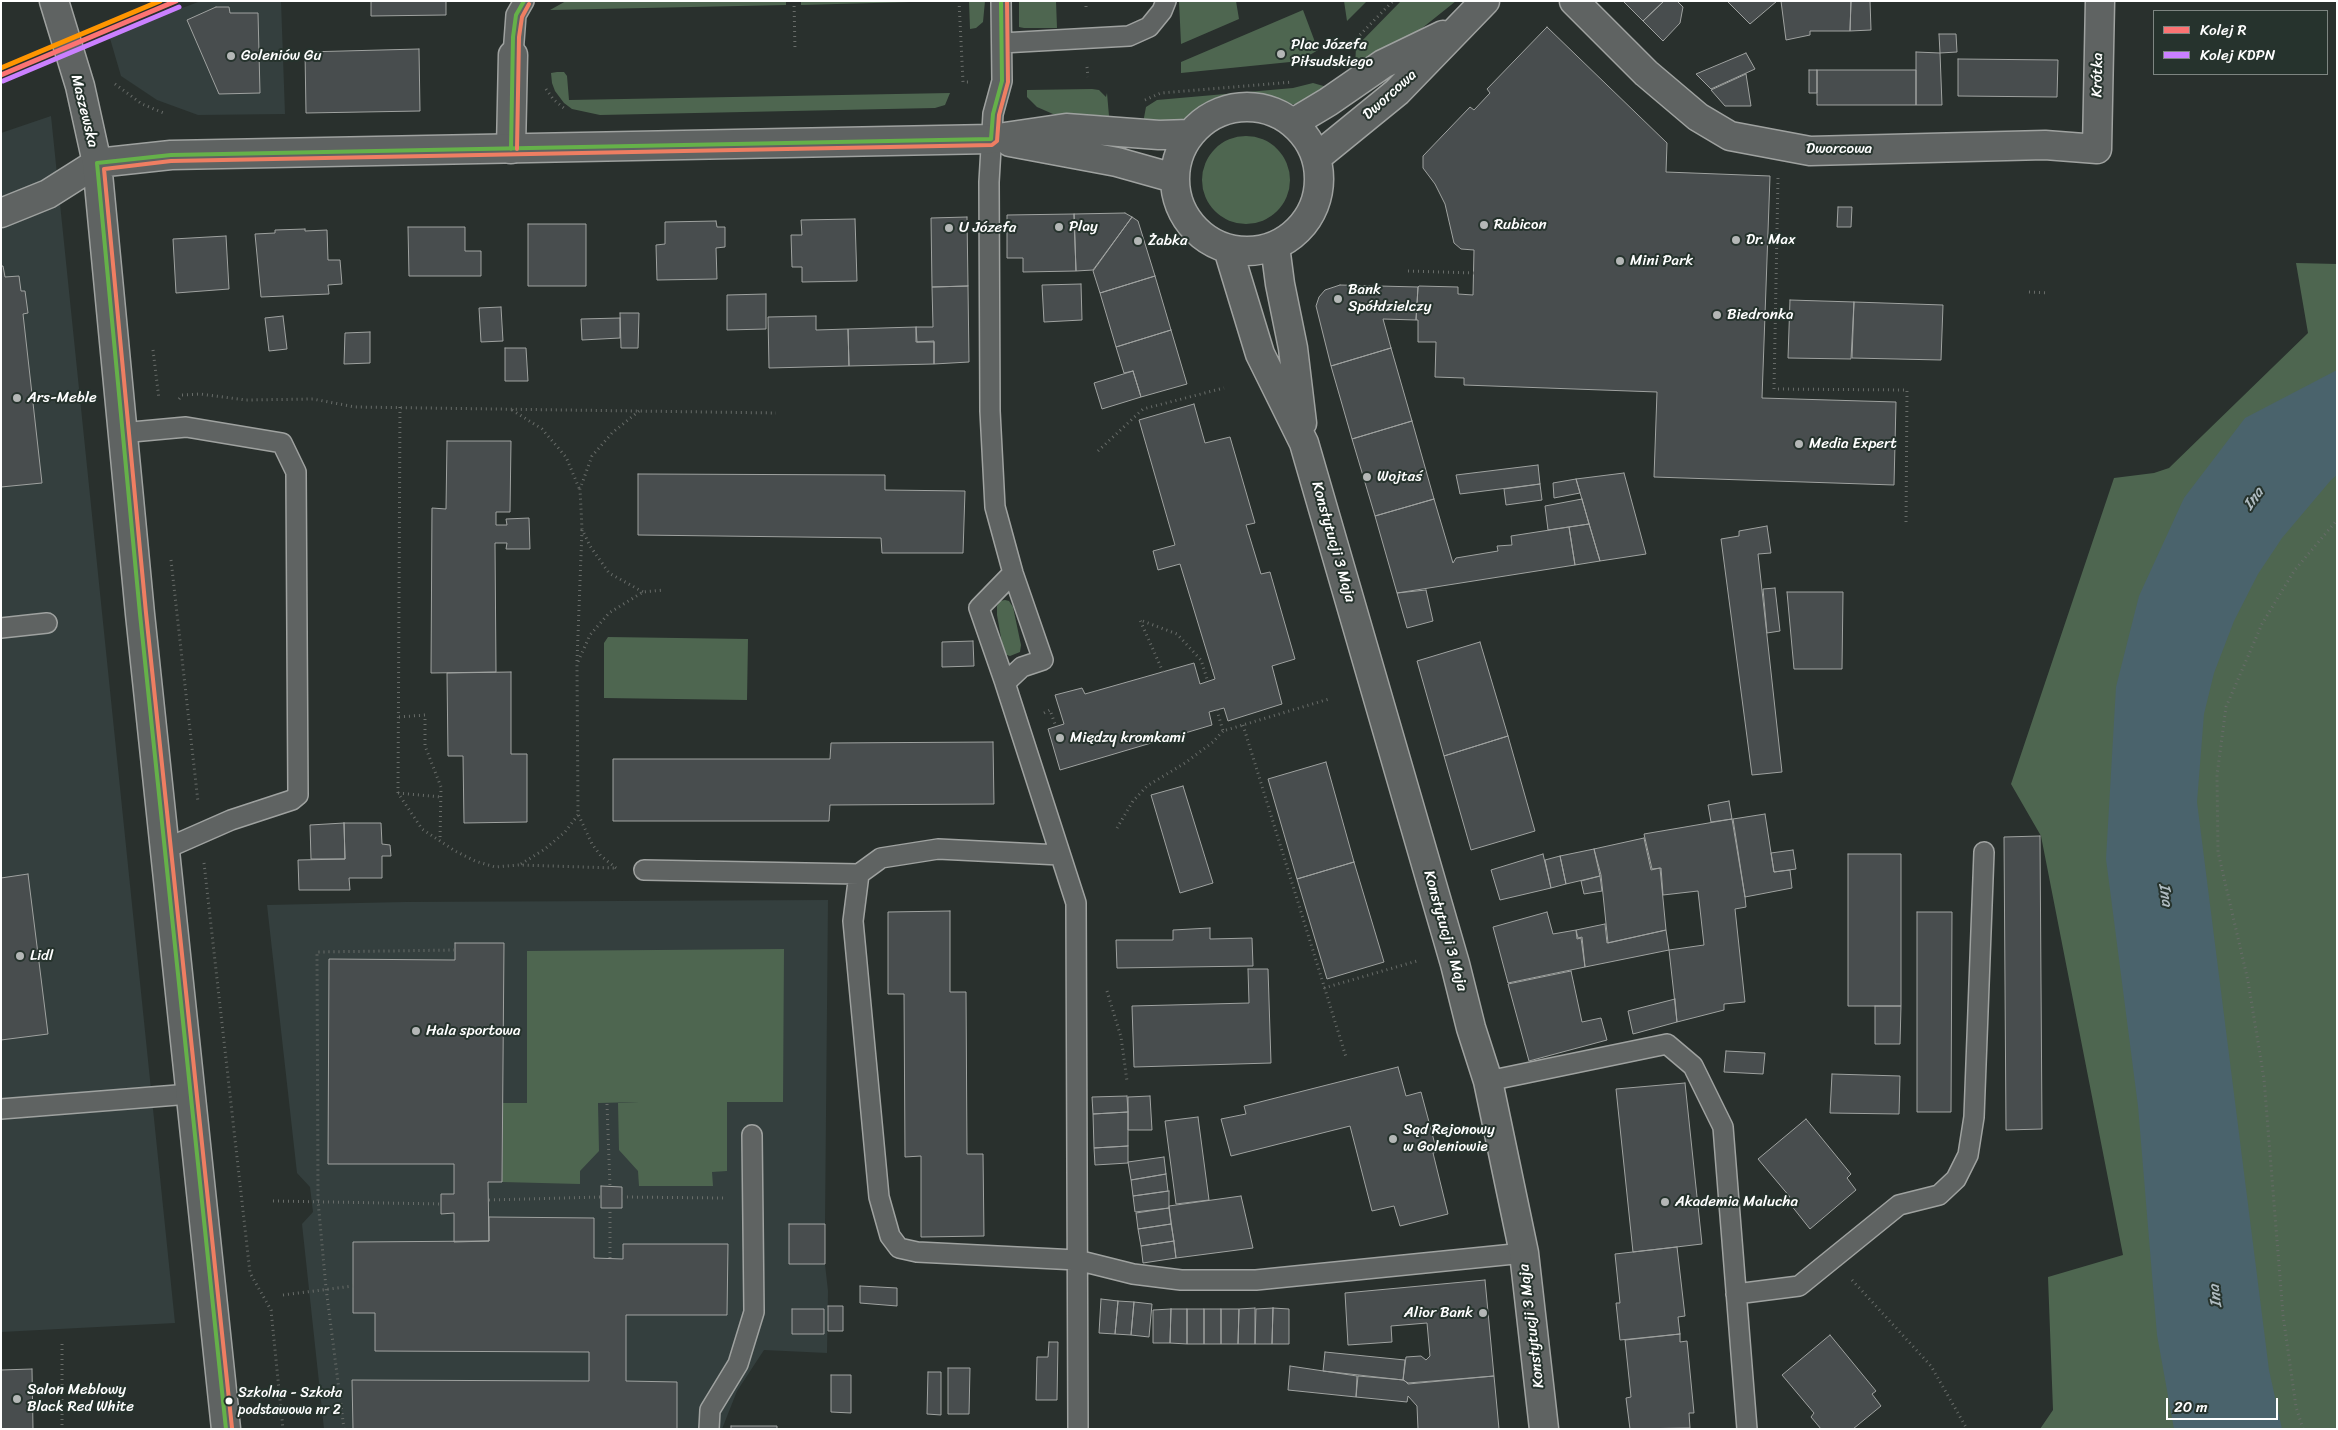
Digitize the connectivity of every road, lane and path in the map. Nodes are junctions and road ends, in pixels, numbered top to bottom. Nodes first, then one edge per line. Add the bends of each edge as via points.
1 (54, 1) edge
2 (524, 1) edge
3 (794, 1) edge
4 (959, 1) edge
5 (1001, 1) edge
6 (1166, 1) edge
7 (1393, 1) edge
8 (1485, 1) edge
9 (1574, 1) edge
10 (2100, 1) edge
11 (1460, 27) junction
12 (1002, 43) junction
13 (1352, 43) dead end
14 (796, 50) dead end
15 (513, 55) joint
16 (113, 82) dead end
17 (962, 82) dead end
18 (1296, 82) dead end
19 (166, 114) dead end
20 (1293, 123) junction
21 (1134, 133) junction
22 (1190, 134) junction
23 (991, 139) junction
24 (2097, 148) joint
25 (511, 149) junction
26 (1316, 158) junction
27 (97, 163) junction
28 (1778, 171) dead end
29 (1174, 178) junction
30 (1, 213) edge
31 (1275, 246) junction
32 (1228, 249) junction
33 (1408, 271) dead end
34 (1474, 273) dead end
35 (2029, 292) dead end
36 (2048, 293) dead end
37 (153, 350) dead end
38 (1224, 388) dead end
39 (182, 395) dead end
40 (400, 407) junction
41 (511, 409) junction
42 (639, 411) junction
43 (776, 413) dead end
44 (157, 429) junction
45 (121, 433) junction
46 (1304, 443) junction
47 (1098, 451) dead end
48 (580, 489) junction
49 (2337, 520) edge
50 (1906, 526) dead end
51 (582, 529) junction
52 (171, 558) dead end
53 (1013, 573) junction
54 (664, 590) dead end
55 (643, 592) junction
56 (47, 623) dead end
57 (1, 628) edge
58 (577, 664) junction
59 (1163, 672) dead end
60 (1208, 682) dead end
61 (1005, 683) junction
62 (1329, 699) dead end
63 (1050, 710) dead end
64 (1217, 710) dead end
65 (398, 717) junction
66 (1243, 725) junction
67 (1056, 727) dead end
68 (1223, 730) junction
69 (398, 793) junction
70 (442, 797) junction
71 (578, 814) junction
72 (1117, 828) dead end
73 (201, 833) junction
74 (440, 841) junction
75 (165, 848) junction
76 (1984, 852) dead end
77 (1060, 855) junction
78 (520, 865) junction
79 (616, 868) junction
80 (644, 870) joint
81 (859, 874) junction
82 (1075, 949) junction
83 (455, 950) dead end
84 (1417, 962) dead end
85 (1324, 988) junction
86 (1346, 1057) dead end
87 (1127, 1081) dead end
88 (1488, 1081) junction
89 (190, 1094) junction
90 (607, 1104) dead end
91 (1, 1110) edge
92 (752, 1135) dead end
93 (610, 1187) dead end
94 (601, 1197) dead end
95 (622, 1197) dead end
96 (752, 1199) junction
97 (489, 1200) dead end
98 (272, 1201) dead end
99 (318, 1201) junction
100 (441, 1204) dead end
101 (610, 1208) dead end
102 (1524, 1253) junction
103 (610, 1258) dead end
104 (1833, 1259) junction
105 (1077, 1260) junction
106 (353, 1286) dead end
107 (326, 1288) junction
108 (282, 1294) dead end
109 (1736, 1294) junction
110 (62, 1344) dead end
111 (62, 1429) edge
112 (226, 1429) edge
113 (282, 1429) edge
114 (344, 1429) edge
115 (709, 1429) edge
116 (1078, 1429) edge
117 (1544, 1429) edge
118 (1747, 1429) edge
119 (1967, 1429) edge
120 (2303, 1429) edge

1 - 27 street, Maszewska via 80,86
2 - 15 lane via 516,15
3 - 14 path
4 - 17 path
5 - 12 lane
6 - 12 lane via 1149,26 1130,36
7 - 13 path
8 - 11 street, Dworcowa
9 - 24 street, Dworcowa via 1646,73 1698,117 1730,136 1810,151 2045,145
10 - 24 street, Krótka
11 - 20 street, Dworcowa via 1384,64
11 - 26 street, Dworcowa via 1397,92
12 - 23 lane via 1002,81 993,114
15 - 25 street
16 - 19 path via 142,104
18 - 21 path via 1154,94 1142,103
20 - 22 street via 1268,109 1239,107 1212,115
20 - 26 street via 1303,133
21 - 22 street
21 - 23 street via 1066,128
22 - 29 street via 1181,148
23 - 25 street
23 - 29 street via 1117,162
23 - 53 lane via 990,411 995,507
25 - 27 street via 171,155
26 - 31 street via 1320,177 1313,210 1304,225
27 - 30 street via 48,194
27 - 45 street, Maszewska
28 - 50 path via 1774,389 1907,390
29 - 32 street via 1176,195 1189,223 1200,235
31 - 32 street via 1260,251
31 - 46 street, Konstytucji 3 Maja via 1293,348
32 - 46 street, Konstytucji 3 Maja via 1260,354
33 - 34 path
35 - 36 path
37 - 44 path via 160,393
38 - 47 path via 1143,409
39 - 40 path via 246,400 313,399 355,407
40 - 41 path
40 - 65 path
41 - 42 path
41 - 48 path via 542,429 566,457
42 - 43 path
42 - 48 path via 612,433 592,456
44 - 45 lane
44 - 73 lane via 186,427 282,443 296,472 298,794 292,800
45 - 75 street, Maszewska
46 - 88 street, Konstytucji 3 Maja
48 - 51 path
49 - 120 path via 2294,571 2262,624 2226,707 2217,776 2218,852 2248,981 2264,1079 2284,1315 2296,1408
51 - 55 path via 609,573
51 - 58 path
52 - 73 path
53 - 61 lane via 979,608
53 - 61 lane via 1043,660 1022,667
54 - 55 path
55 - 58 path via 609,613 590,635
56 - 57 lane
58 - 71 path
59 - 60 path via 1140,620 1177,634 1200,660
61 - 77 lane
62 - 66 path
63 - 67 path
64 - 68 path
65 - 69 path
65 - 70 path via 425,715 425,746
66 - 68 path
66 - 85 path
68 - 72 path via 1185,763 1147,786 1133,801
69 - 70 path
69 - 74 path via 422,829
70 - 74 path
71 - 78 path via 566,832
71 - 79 path via 592,844
73 - 75 lane
73 - 113 path via 250,1273 271,1310
74 - 78 path via 488,865
75 - 89 street, Maszewska
76 - 104 lane via 1974,1118 1968,1155 1956,1179 1940,1195 1900,1205
77 - 81 lane via 938,849 881,858
77 - 82 lane via 1076,902
78 - 79 path
79 - 80 path
80 - 81 lane
81 - 105 lane via 853,921 879,1197 890,1236 899,1248 916,1252
82 - 87 path via 1102,979 1112,1002
82 - 105 lane
83 - 99 path via 317,952
84 - 85 path
85 - 86 path
88 - 102 street, Konstytucji 3 Maja
88 - 109 lane via 1667,1044 1693,1066 1723,1127
89 - 91 lane
89 - 112 street, Maszewska
90 - 93 path
92 - 96 lane
94 - 97 path
95 - 96 path
96 - 115 lane via 754,1312 738,1364 710,1410
98 - 99 path
99 - 100 path
99 - 107 path
101 - 103 path
102 - 105 lane via 1256,1280 1181,1280 1133,1274
102 - 117 street, Konstytucji 3 Maja
104 - 109 lane via 1798,1286
104 - 119 path via 1931,1366
105 - 116 lane
106 - 107 path
107 - 108 path
107 - 114 path
109 - 118 lane
110 - 111 path

